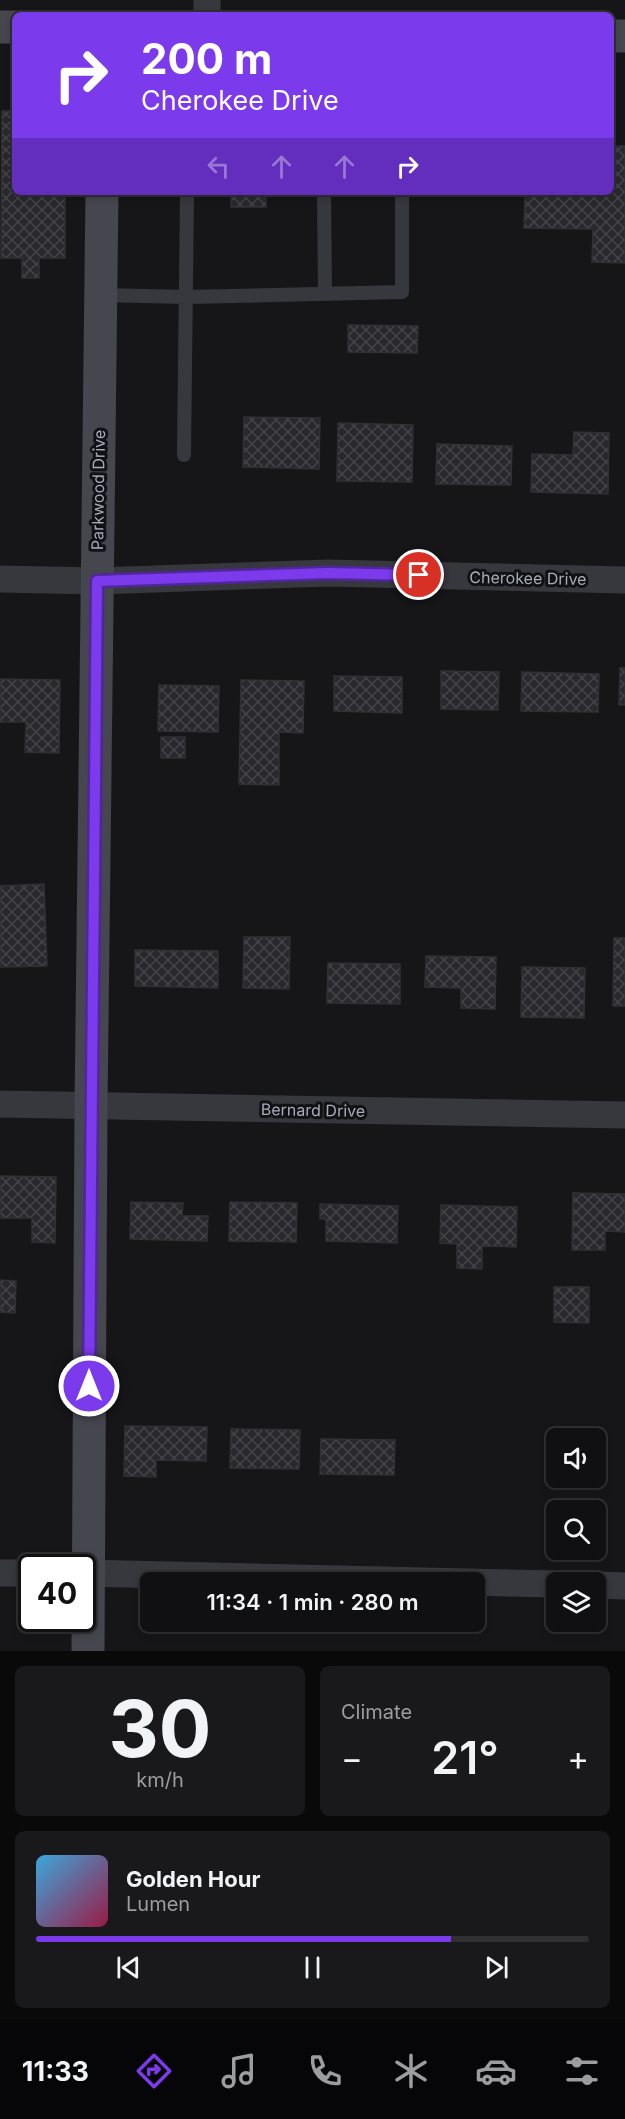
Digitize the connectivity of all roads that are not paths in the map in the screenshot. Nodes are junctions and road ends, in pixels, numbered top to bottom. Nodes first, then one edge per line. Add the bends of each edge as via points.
1 (102, 195) edge
2 (187, 195) edge
3 (324, 195) edge
4 (402, 195) edge
5 (325, 293) junction
6 (101, 295) junction
7 (187, 297) junction
8 (184, 454) dead end
9 (0, 579) edge
10 (625, 580) edge
11 (97, 581) junction
12 (0, 1104) edge
13 (91, 1106) junction
14 (625, 1115) edge
15 (85, 1554) edge
16 (0, 1573) edge
17 (18, 1573) edge
18 (96, 1574) edge
19 (546, 1584) edge
20 (606, 1585) edge
21 (625, 1586) edge
22 (87, 1632) edge
23 (88, 1651) edge

1 - 6 street, Parkwood Drive
2 - 7 lane
3 - 5 lane
4 - 5 lane via 402,292
5 - 7 lane
6 - 7 lane
6 - 11 street, Parkwood Drive
7 - 8 lane
9 - 11 street, Cherokee Drive
10 - 11 street, Cherokee Drive via 328,573
11 - 13 street, Parkwood Drive
12 - 13 street, Bernard Drive
13 - 14 street, Bernard Drive
13 - 15 street, Parkwood Drive
16 - 17 street
18 - 19 street
20 - 21 street
22 - 23 street, Parkwood Drive

